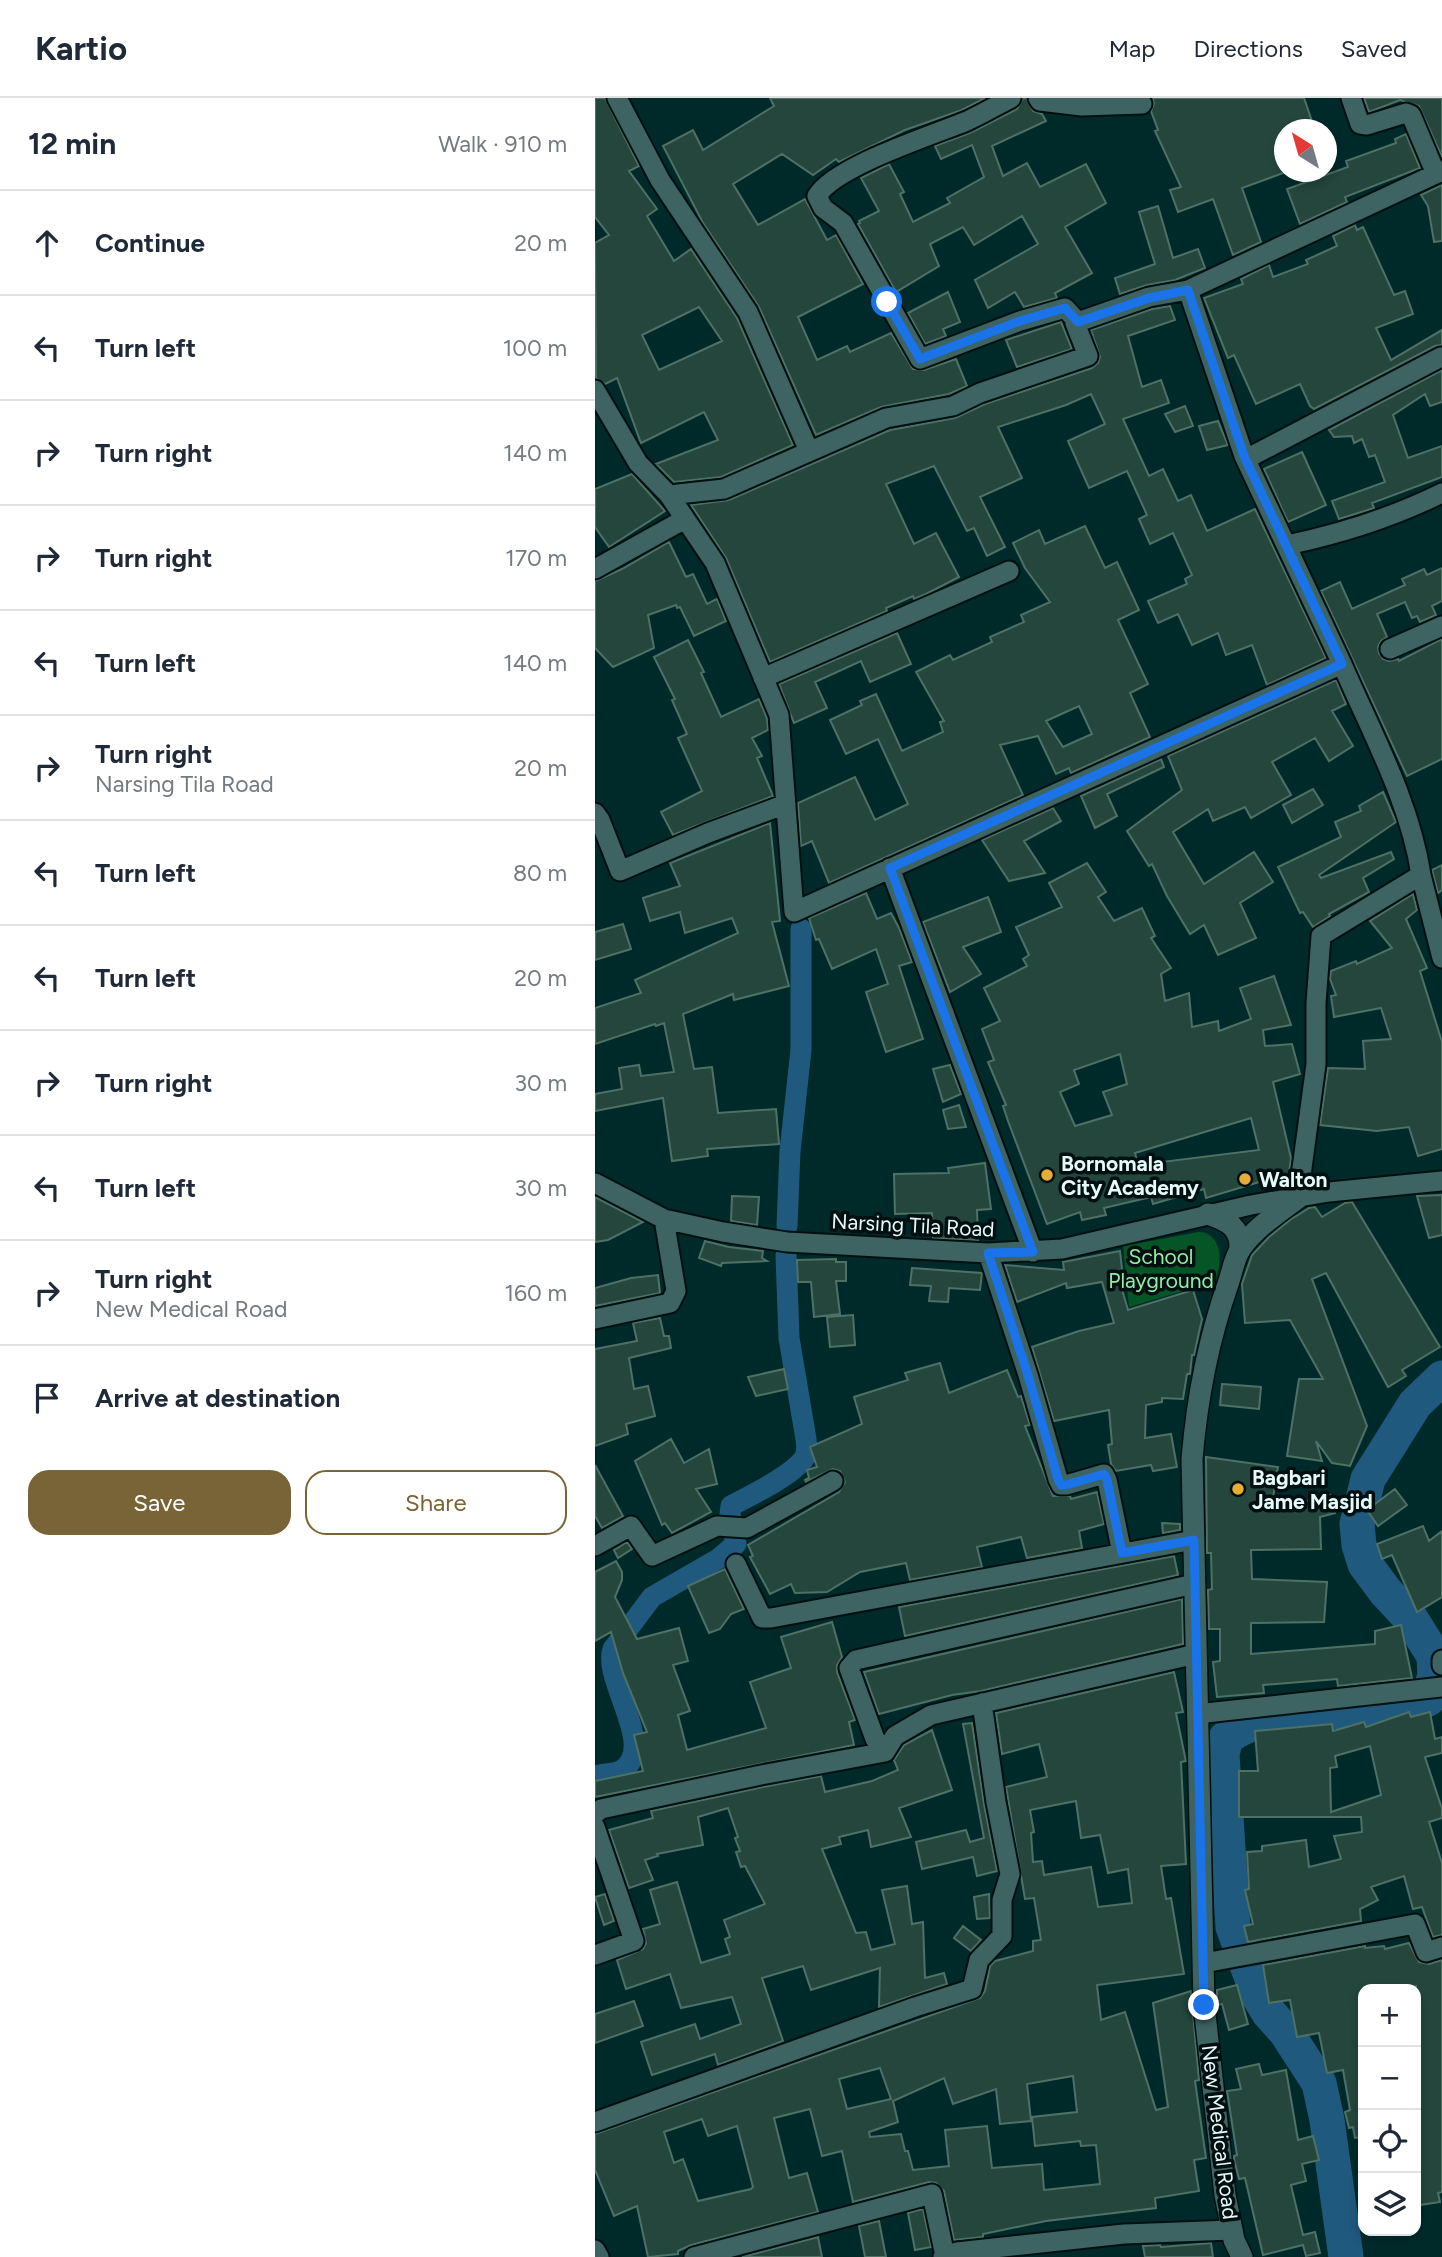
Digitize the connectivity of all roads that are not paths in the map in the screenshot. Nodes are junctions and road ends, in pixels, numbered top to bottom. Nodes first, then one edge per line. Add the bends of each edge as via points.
1 (617, 98) edge
2 (1011, 98) edge
3 (1038, 98) edge
4 (1351, 98) edge
5 (1142, 104) dead end
6 (1439, 172) edge
7 (1188, 290) junction
8 (1078, 322) junction
9 (1441, 357) edge
10 (595, 390) edge
11 (809, 451) junction
12 (1246, 459) junction
13 (1442, 492) edge
14 (669, 495) junction
15 (685, 519) junction
16 (1287, 545) junction
17 (595, 569) edge
18 (1009, 571) dead end
19 (1442, 626) edge
20 (1390, 649) dead end
21 (1342, 664) junction
22 (764, 678) junction
23 (786, 804) junction
24 (595, 813) edge
25 (890, 868) junction
26 (1420, 875) junction
27 (1442, 958) edge
28 (1442, 1181) edge
29 (595, 1183) edge
30 (1298, 1198) junction
31 (1208, 1214) junction
32 (664, 1219) junction
33 (1240, 1250) junction
34 (1033, 1252) junction
35 (988, 1253) junction
36 (595, 1319) edge
37 (833, 1481) dead end
38 (1194, 1540) junction
39 (595, 1546) edge
40 (1122, 1553) junction
41 (736, 1564) dead end
42 (1195, 1584) junction
43 (1196, 1654) junction
44 (1442, 1687) edge
45 (982, 1703) junction
46 (1197, 1714) junction
47 (885, 1752) junction
48 (595, 1814) edge
49 (595, 1827) edge
50 (1442, 1947) edge
51 (595, 1955) edge
52 (1204, 1963) junction
53 (595, 2122) edge
54 (1233, 2231) junction
55 (595, 2250) edge
56 (944, 2256) edge
57 (599, 2257) edge
58 (694, 2257) edge
59 (1242, 2257) edge

1 - 11 street via 660,180 748,312
2 - 8 street via 970,120 874,157 823,187 817,196 823,208 843,223 920,359 1065,308
3 - 5 street via 1040,102 1082,106
4 - 6 street via 1360,124 1411,115
6 - 7 street
7 - 8 street
7 - 12 street
8 - 11 street via 1088,356 953,405 886,418
9 - 12 street
10 - 14 street via 638,463
11 - 14 street via 724,489
12 - 16 street
13 - 16 street via 1336,535
14 - 15 street
15 - 17 street
15 - 22 street via 715,563
16 - 21 street
18 - 22 street
19 - 20 street
21 - 25 street
21 - 26 street via 1403,806
22 - 23 street via 779,715
23 - 24 street via 620,871
23 - 25 street via 794,912
25 - 34 street
26 - 27 street
26 - 30 street via 1321,936 1316,1065
28 - 30 street, Narsing Tila Road
29 - 32 street, Narsing Tila Road
30 - 31 street, Narsing Tila Road
30 - 33 street, New Medical Road
31 - 33 street via 1232,1225
31 - 34 street, Narsing Tila Road
32 - 35 street, Narsing Tila Road via 787,1242
32 - 36 street via 676,1291 670,1303
33 - 38 street, New Medical Road via 1213,1332 1196,1420
34 - 35 street, Narsing Tila Road
35 - 40 street via 1058,1479 1066,1485 1104,1474
37 - 39 street via 747,1528 717,1526 652,1556 631,1526
38 - 40 street
38 - 42 street, New Medical Road
40 - 41 street via 771,1618 762,1618
42 - 43 street, New Medical Road
42 - 47 street via 856,1660 849,1668 875,1739
43 - 45 street
43 - 46 street, New Medical Road
44 - 46 street
45 - 47 street via 932,1715 895,1736
45 - 53 street via 1010,1874 1002,1900 1002,1936 979,1960 972,1989
46 - 52 street, New Medical Road
47 - 48 street via 649,1798
49 - 51 street via 634,1941
50 - 52 street via 1426,1952 1415,1924
52 - 54 street, New Medical Road via 1217,2132
54 - 56 street via 1123,2234
54 - 59 street, New Medical Road
55 - 57 street
56 - 58 street via 932,2194

